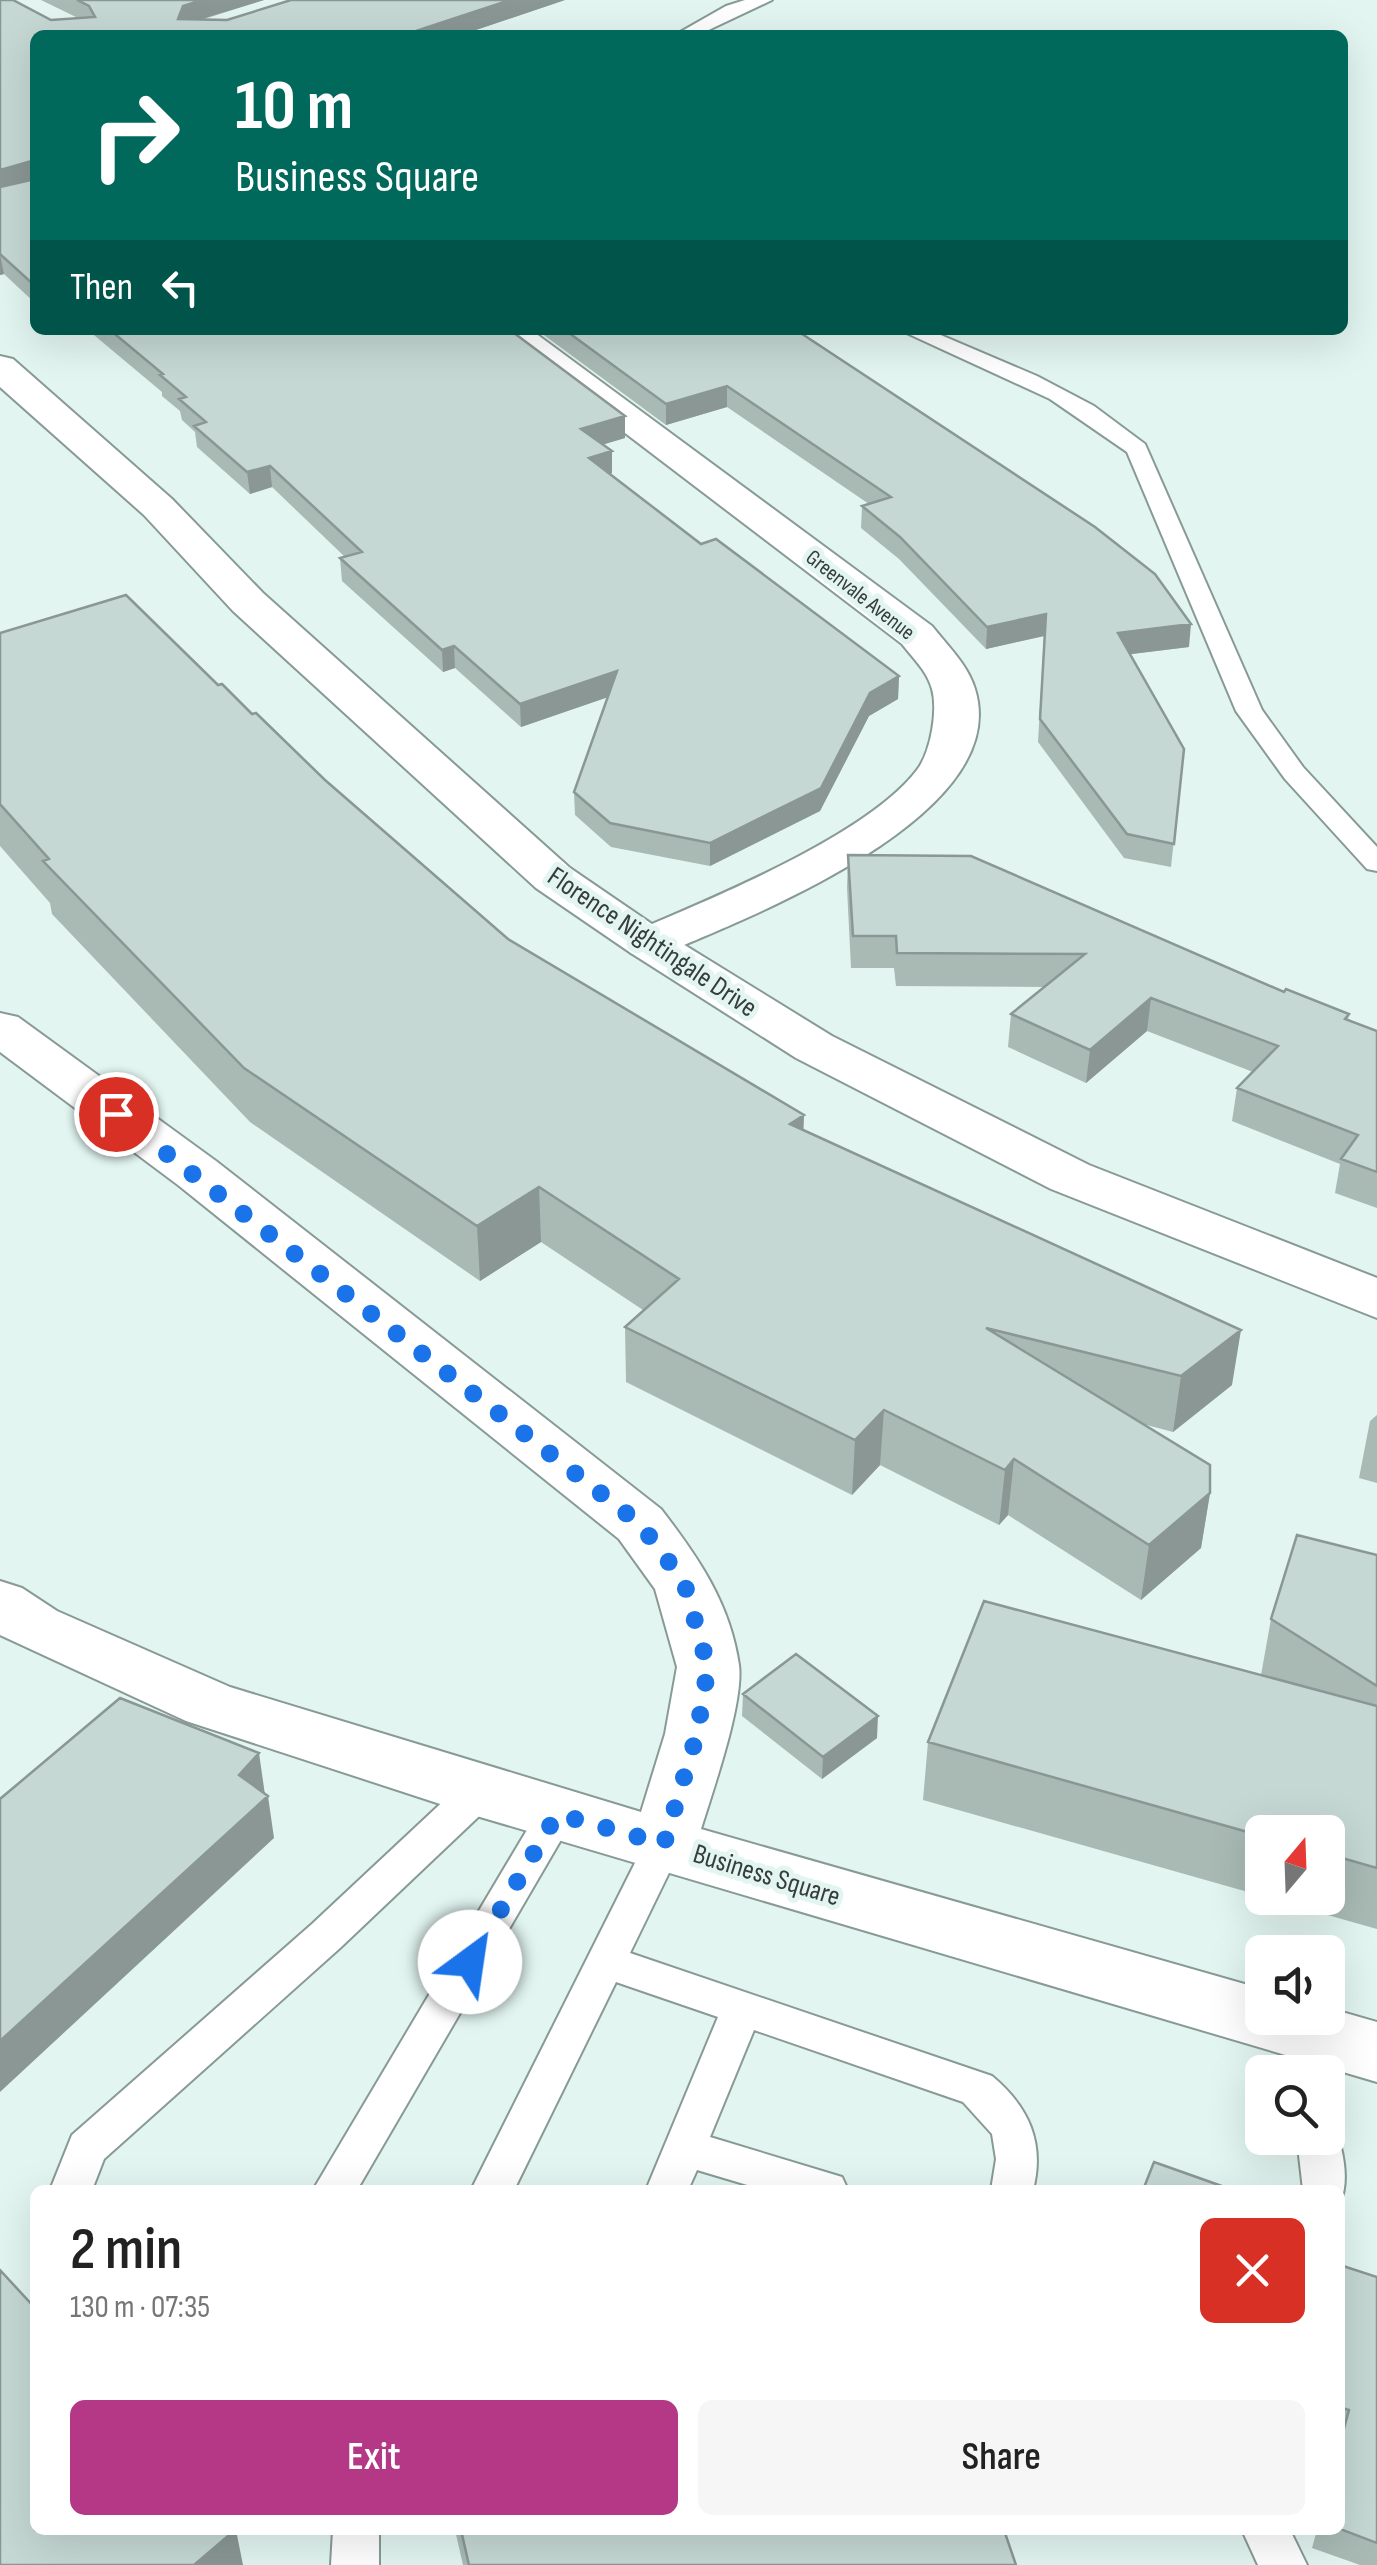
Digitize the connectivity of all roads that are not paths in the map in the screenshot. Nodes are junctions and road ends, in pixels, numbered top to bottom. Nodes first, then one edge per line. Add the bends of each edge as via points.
1 (763, 0) edge
2 (694, 30) edge
3 (515, 335) edge
4 (922, 335) edge
5 (0, 368) edge
6 (1377, 863) edge
7 (648, 943) junction
8 (0, 1028) edge
9 (1377, 1299) edge
10 (0, 1604) edge
11 (480, 1792) junction
12 (557, 1814) junction
13 (664, 1844) junction
14 (607, 1962) junction
15 (742, 2009) junction
16 (1377, 2052) edge
17 (1312, 2054) edge
18 (684, 2148) junction
19 (1320, 2155) edge
20 (73, 2185) edge
21 (337, 2185) edge
22 (495, 2185) edge
23 (669, 2185) edge
24 (810, 2185) edge
25 (1012, 2185) edge
26 (1323, 2185) edge
27 (356, 2535) edge
28 (1269, 2535) edge
29 (356, 2565) edge
30 (1284, 2565) edge

1 - 2 lane
3 - 7 street, Greenvale Avenue via 918,635 949,676 957,702 942,772 908,806 854,842
4 - 6 lane via 1069,399 1106,420 1136,449 1250,712 1294,774
5 - 7 street, Florence Nightingale Drive via 158,506 248,602 553,878
7 - 9 street, Florence Nightingale Drive via 814,1047 1070,1177
8 - 13 street via 197,1173 640,1524 684,1582 708,1667 697,1734
10 - 11 street, Business Square via 208,1704
11 - 12 street, Business Square
11 - 20 lane via 87,2148
12 - 13 street, Business Square
12 - 21 lane
13 - 14 lane
13 - 17 street, Business Square
14 - 15 lane
14 - 22 lane
15 - 18 lane
15 - 25 lane via 977,2089 1002,2109 1017,2139
16 - 17 street, Business Square
18 - 23 lane
18 - 24 lane
19 - 26 lane
27 - 29 lane
28 - 30 lane

